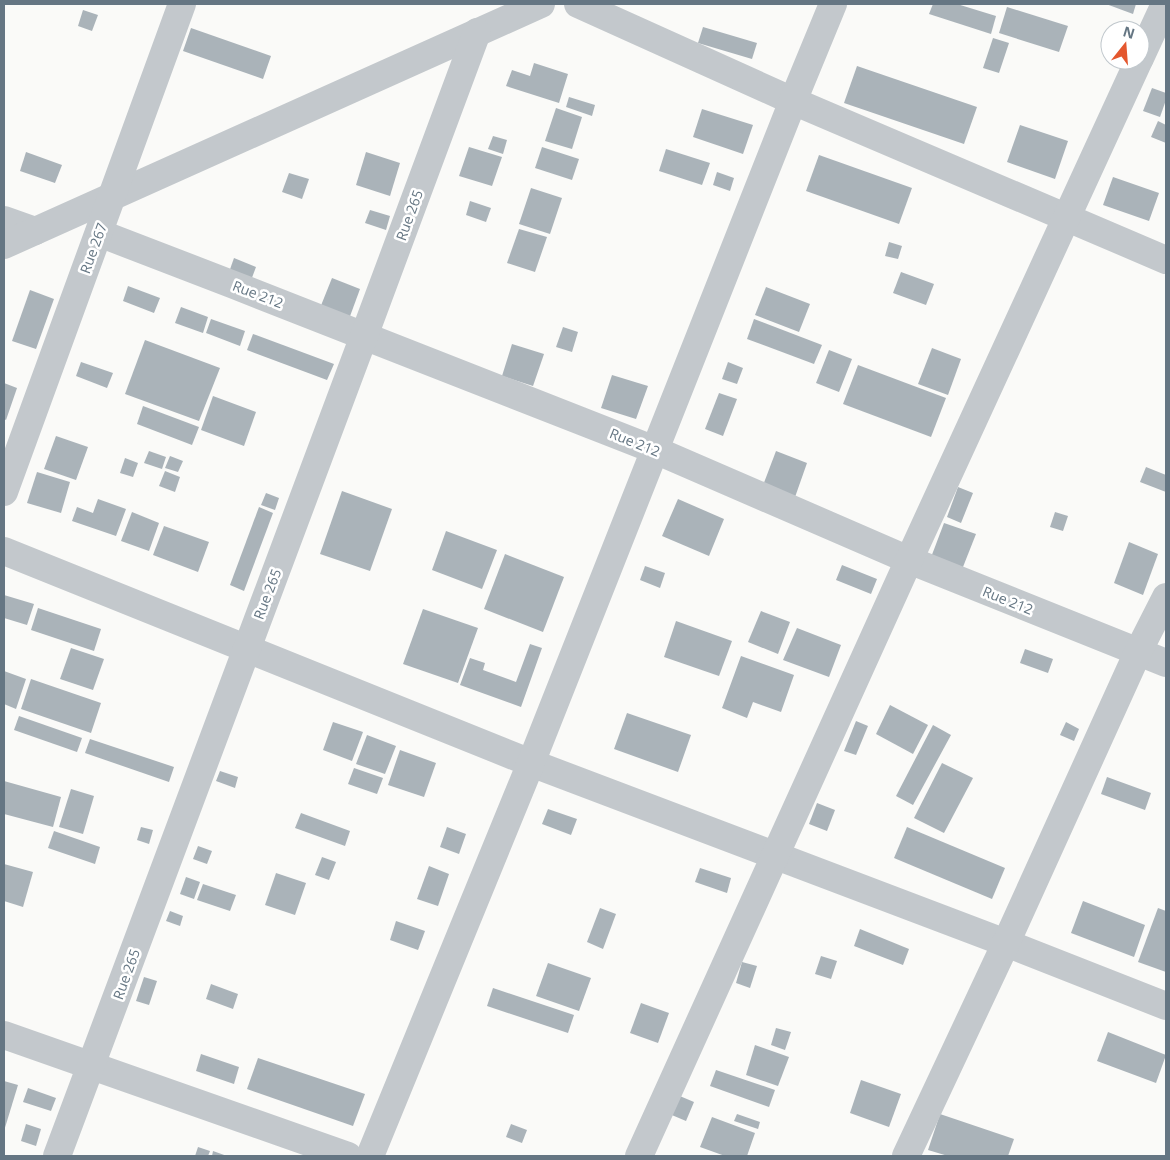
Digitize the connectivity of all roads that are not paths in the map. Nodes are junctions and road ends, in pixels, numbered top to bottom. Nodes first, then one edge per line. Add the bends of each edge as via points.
1 (182, 4) edge
2 (541, 4) edge
3 (578, 4) edge
4 (833, 4) edge
5 (1165, 4) edge
6 (477, 32) junction
7 (1150, 37) edge
8 (1135, 70) edge
9 (793, 101) junction
10 (112, 196) junction
11 (1067, 217) junction
12 (4, 220) edge
13 (35, 231) junction
14 (99, 233) junction
15 (4, 245) edge
16 (1166, 260) edge
17 (364, 336) junction
18 (655, 450) junction
19 (4, 492) edge
20 (4, 551) edge
21 (909, 560) junction
22 (1166, 597) edge
23 (247, 649) junction
24 (1138, 652) junction
25 (1166, 663) edge
26 (532, 763) junction
27 (776, 855) junction
28 (1006, 942) junction
29 (1166, 1006) edge
30 (4, 1035) edge
31 (91, 1066) junction
32 (57, 1156) edge
33 (348, 1156) edge
34 (370, 1156) edge
35 (639, 1156) edge
36 (906, 1156) edge

1 - 10 street, Rue 267
2 - 6 street
3 - 9 street
4 - 9 street
5 - 7 street
6 - 10 street
6 - 17 street, Rue 265
8 - 11 street
9 - 11 street
9 - 18 street
10 - 13 street
10 - 14 street, Rue 267
11 - 16 street
11 - 21 street
12 - 13 street
13 - 15 street
14 - 17 street, Rue 212
14 - 19 street, Rue 267
17 - 18 street, Rue 212
17 - 23 street, Rue 265
18 - 21 street, Rue 212
18 - 26 street
20 - 23 street
21 - 24 street, Rue 212
21 - 27 street
22 - 24 street
23 - 26 street
23 - 31 street, Rue 265
24 - 25 street, Rue 212
24 - 28 street
26 - 27 street
26 - 34 street
27 - 28 street
27 - 35 street
28 - 29 street
28 - 36 street
30 - 31 street
31 - 32 street, Rue 265
31 - 33 street

